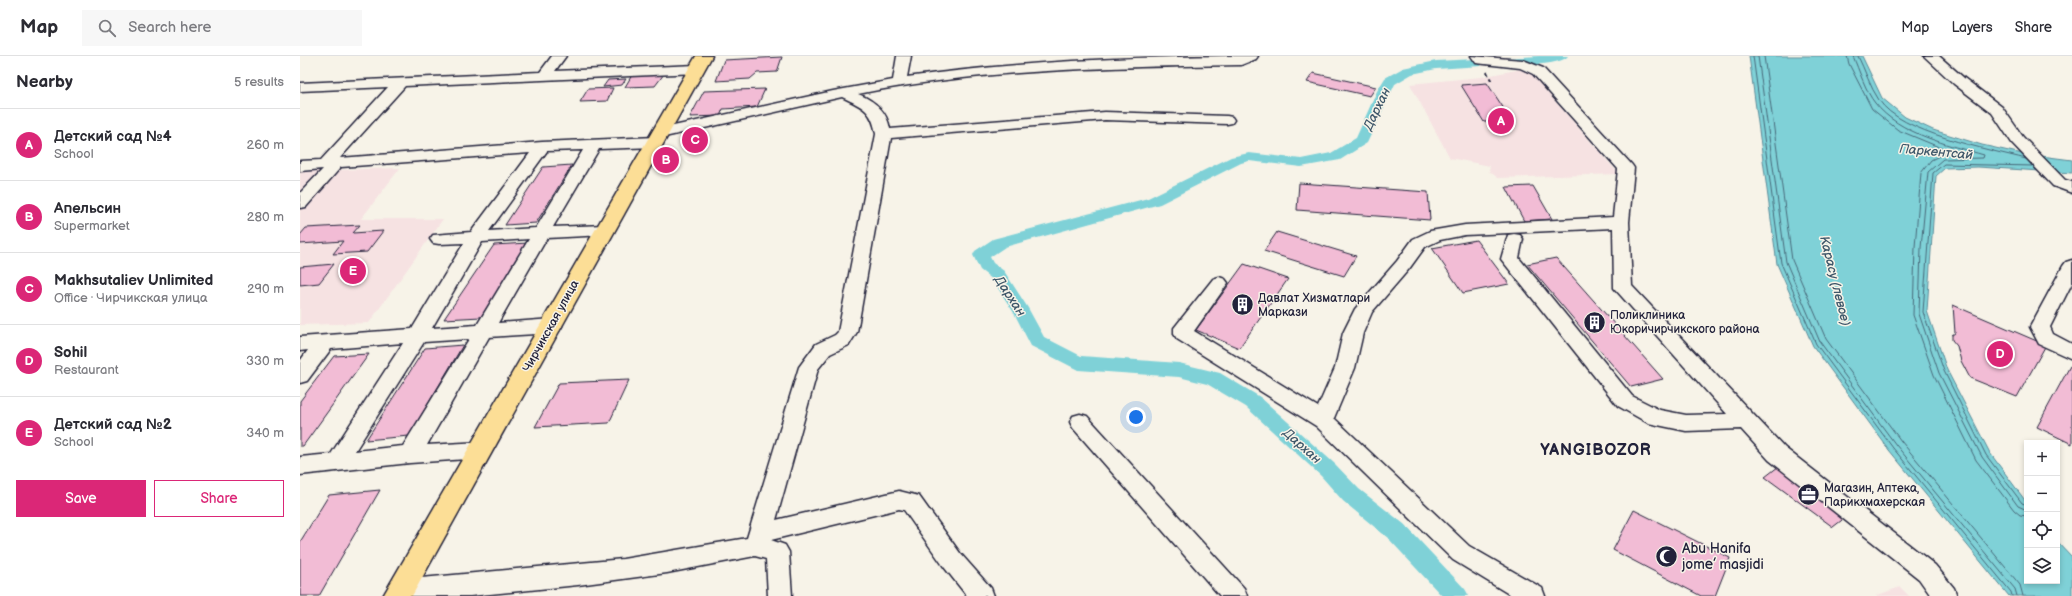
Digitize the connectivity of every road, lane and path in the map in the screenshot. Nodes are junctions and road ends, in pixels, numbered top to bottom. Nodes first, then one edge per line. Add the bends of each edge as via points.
1 (558, 56) edge
2 (904, 56) edge
3 (1251, 56) edge
4 (1478, 56) edge
5 (1931, 56) edge
6 (1143, 59) edge
7 (1013, 62) edge
8 (701, 63) edge
9 (544, 76) junction
10 (401, 82) junction
11 (899, 83) junction
12 (300, 87) edge
13 (846, 94) junction
14 (1227, 120) dead end
15 (884, 134) junction
16 (658, 138) junction
17 (594, 145) junction
18 (542, 148) junction
19 (330, 164) junction
20 (300, 166) edge
21 (2066, 185) edge
22 (300, 203) edge
23 (1621, 222) junction
24 (605, 230) junction
25 (541, 234) junction
26 (476, 237) junction
27 (439, 239) dead end
28 (1514, 239) dead end
29 (2072, 266) edge
30 (1219, 283) dead end
31 (552, 326) junction
32 (483, 330) junction
33 (418, 336) junction
34 (325, 342) junction
35 (300, 344) edge
36 (2072, 352) edge
37 (300, 376) edge
38 (1323, 420) junction
39 (1746, 421) junction
40 (1080, 422) dead end
41 (481, 450) junction
42 (410, 454) junction
43 (337, 462) junction
44 (300, 466) edge
45 (758, 539) junction
46 (398, 593) edge
47 (780, 596) edge
48 (982, 596) edge
49 (1235, 596) edge
50 (1533, 596) edge
51 (1945, 596) edge

1 - 9 street
2 - 11 street
3 - 6 street via 1241,61
4 - 23 street via 1481,60 1523,64 1538,70 1626,168
5 - 21 street via 1959,82 1997,110 2017,140
6 - 7 street
7 - 11 street
8 - 9 street
8 - 16 main road, Чирчикская улица
9 - 10 street
10 - 12 street
10 - 19 street
11 - 13 street
13 - 15 street via 876,109 882,120
13 - 16 street
14 - 15 street via 1105,116
15 - 45 street via 847,332 842,340 823,349 809,367
16 - 17 street
16 - 24 main road, Чирчикская улица
17 - 18 street
17 - 25 street
18 - 19 street
18 - 26 street
19 - 20 street
19 - 22 street
23 - 38 street via 1464,230 1436,235 1419,243 1364,310 1353,333 1345,368
23 - 39 street via 1623,288
24 - 25 street
24 - 31 main road, Чирчикская улица
25 - 26 street
25 - 32 street
26 - 27 street
26 - 33 street
28 - 39 street via 1510,259 1625,401 1655,417 1686,422
29 - 36 street via 2040,327 2046,339
30 - 38 street via 1184,328 1184,334
31 - 32 street
31 - 41 main road, Чирчикская улица
32 - 33 street
32 - 42 street
33 - 34 street
33 - 43 street
34 - 35 street
34 - 37 street
38 - 50 street via 1461,553
39 - 51 street via 1777,454 1927,572
40 - 49 street
41 - 42 street
41 - 46 main road, Чирчикская улица
42 - 43 street
43 - 44 street
45 - 46 street via 705,558 575,576
45 - 47 street via 777,552
45 - 48 street via 899,500 911,503

